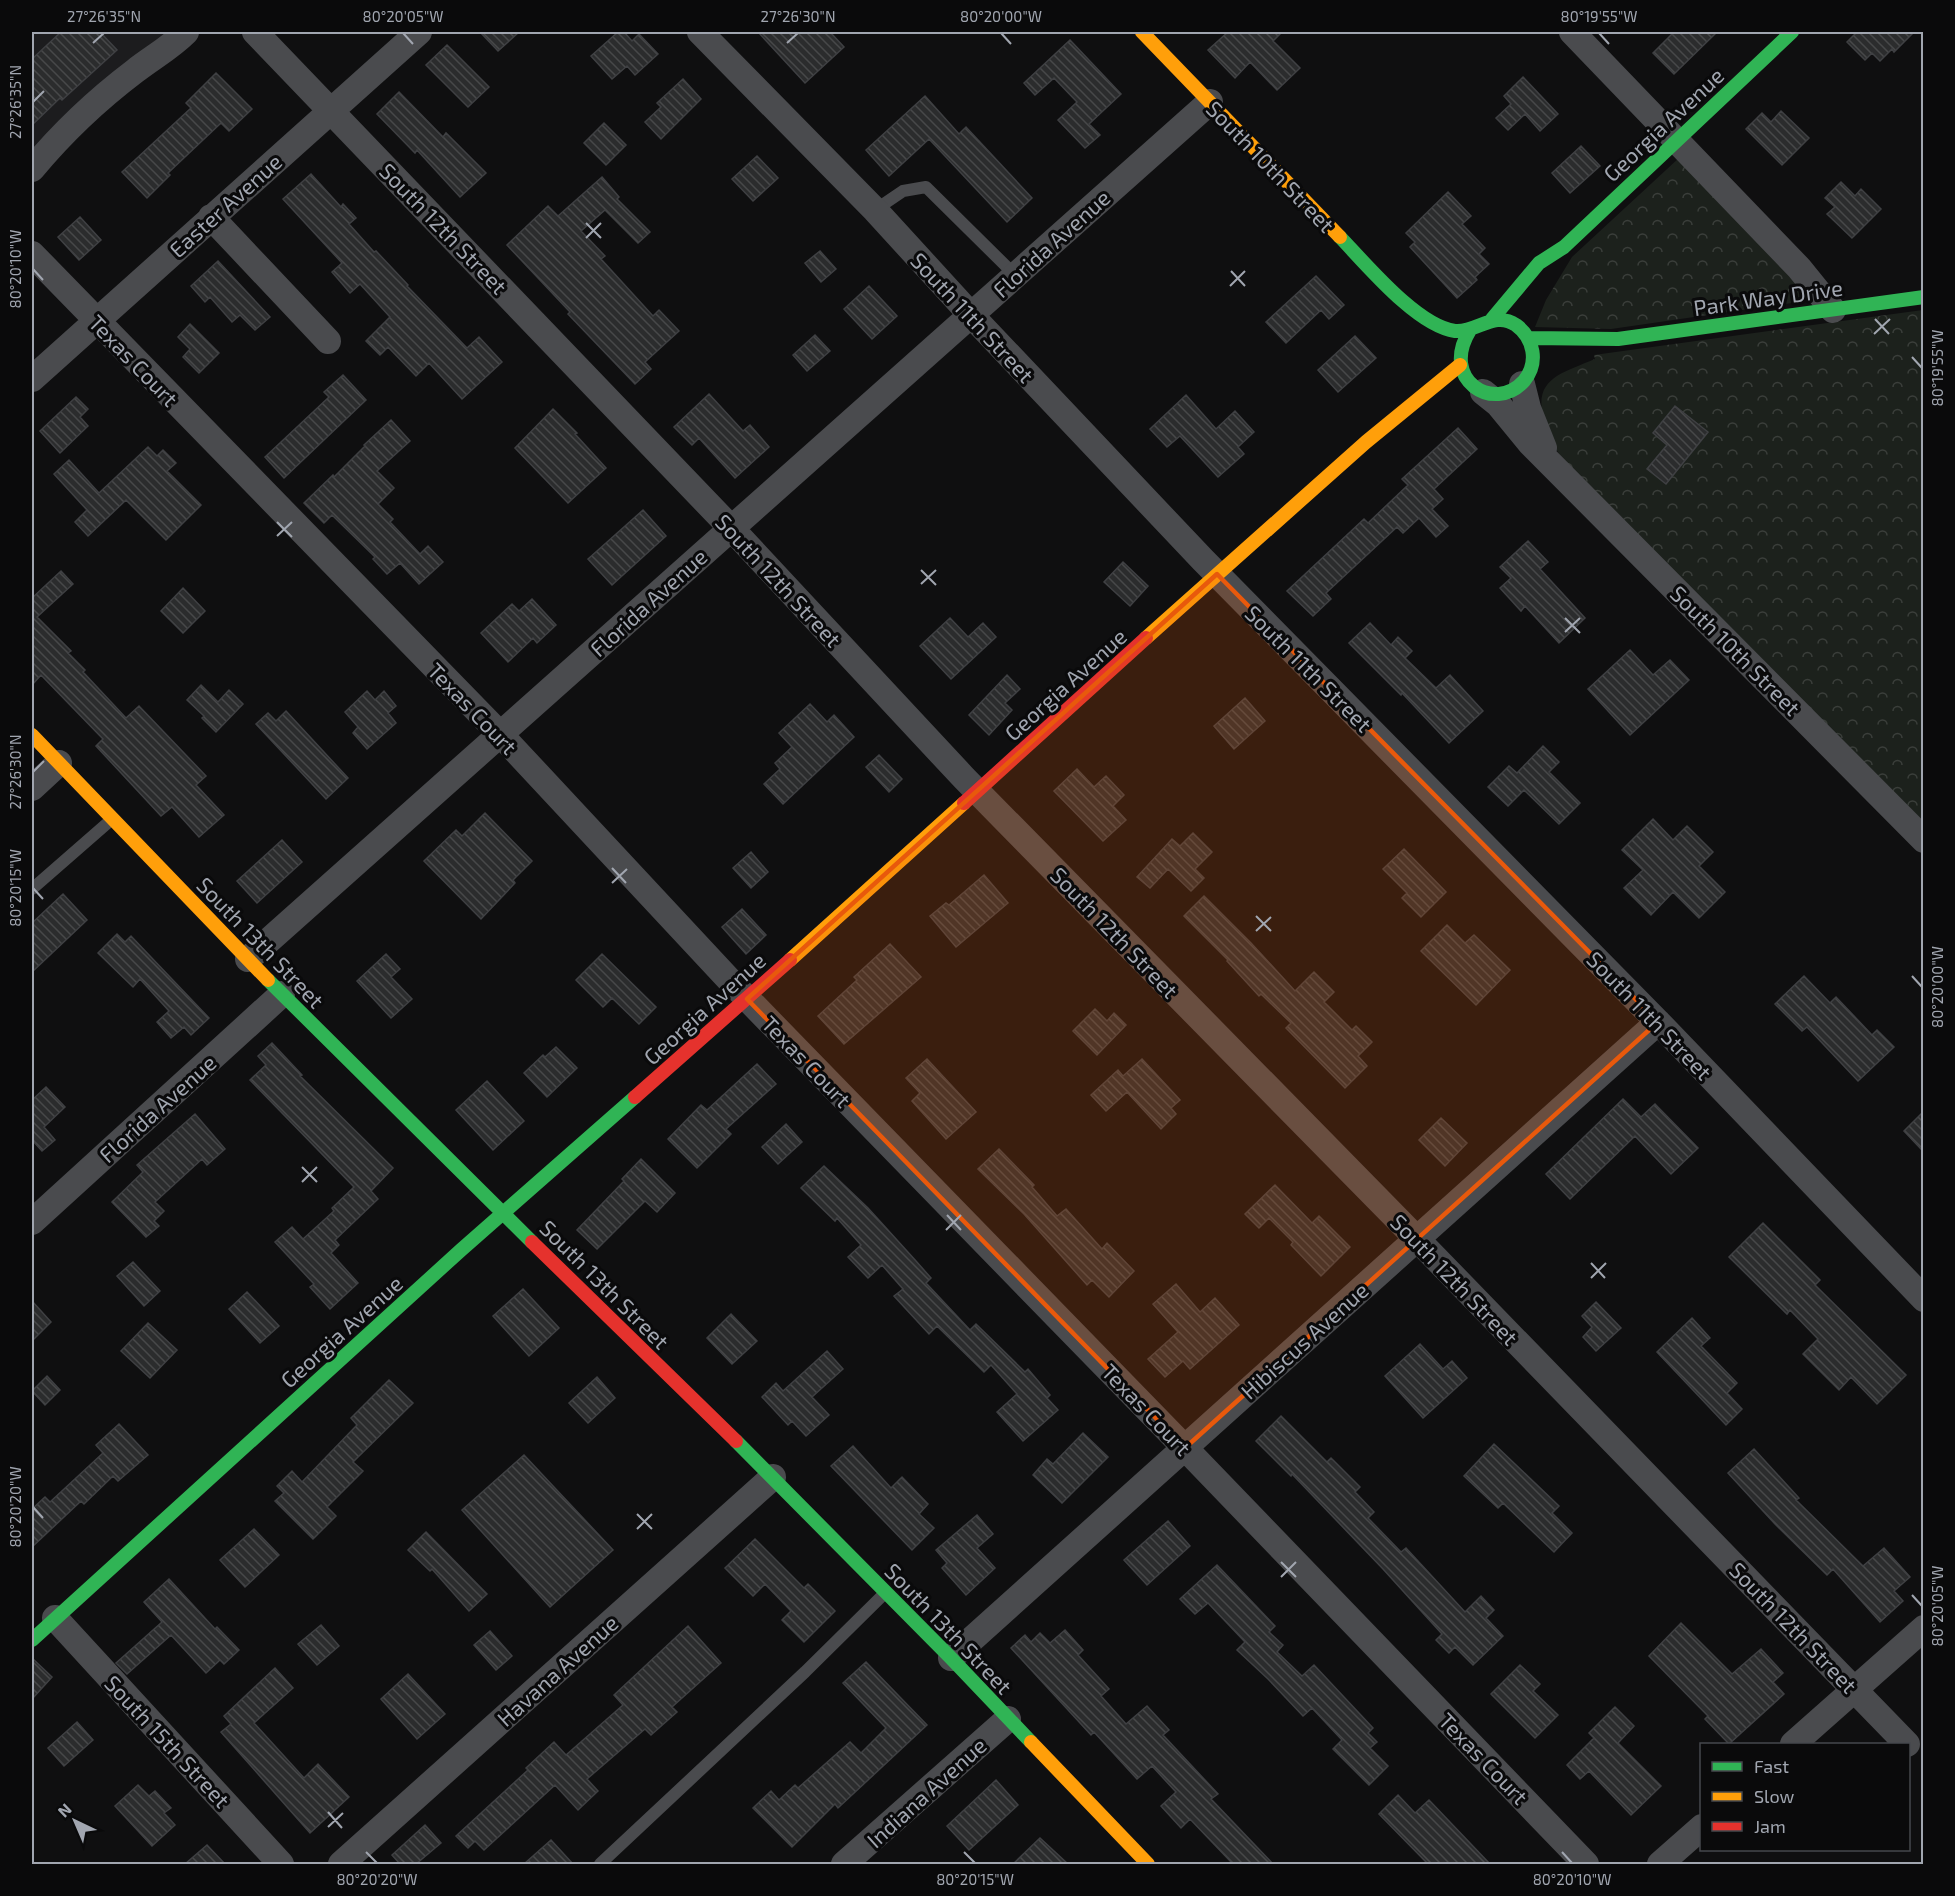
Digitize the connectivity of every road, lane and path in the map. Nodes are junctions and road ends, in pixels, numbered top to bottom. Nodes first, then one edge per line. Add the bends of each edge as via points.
1 (186, 32) edge
2 (255, 32) edge
3 (419, 32) edge
4 (700, 32) edge
5 (1143, 32) edge
6 (1572, 32) edge
7 (1792, 32) edge
8 (1210, 102) junction
9 (332, 110) junction
10 (1677, 140) junction
11 (32, 169) edge
12 (875, 210) junction
13 (211, 217) junction
14 (1564, 247) junction
15 (32, 254) edge
16 (1551, 273) dead end
17 (1015, 276) junction
18 (1923, 297) edge
19 (1401, 301) junction
20 (1833, 310) junction
21 (970, 315) junction
22 (1492, 319) junction
23 (96, 320) junction
24 (1418, 329) dead end
25 (1470, 330) junction
26 (1528, 331) junction
27 (1618, 339) junction
28 (328, 341) dead end
29 (1582, 351) dead end
30 (1455, 360) junction
31 (1543, 367) dead end
32 (32, 379) edge
33 (1526, 379) junction
34 (1471, 388) junction
35 (1444, 395) dead end
36 (1406, 410) junction
37 (1548, 459) junction
38 (731, 528) junction
39 (1217, 574) junction
40 (500, 734) junction
41 (32, 735) edge
42 (59, 763) junction
43 (32, 788) edge
44 (977, 792) junction
45 (112, 819) junction
46 (1923, 840) edge
47 (32, 889) edge
48 (248, 959) junction
49 (282, 994) junction
50 (747, 999) junction
51 (1658, 1022) junction
52 (503, 1214) junction
53 (32, 1222) edge
54 (1417, 1239) junction
55 (1923, 1299) edge
56 (1185, 1448) junction
57 (773, 1477) junction
58 (886, 1592) junction
59 (55, 1618) junction
60 (1923, 1628) edge
61 (32, 1640) edge
62 (951, 1658) junction
63 (1855, 1689) junction
64 (1008, 1719) junction
65 (1794, 1743) edge
66 (1906, 1743) edge
67 (1910, 1747) edge
68 (1923, 1762) edge
69 (1700, 1828) edge
70 (281, 1864) edge
71 (341, 1864) edge
72 (600, 1864) edge
73 (844, 1864) edge
74 (1148, 1864) edge
75 (1586, 1864) edge
76 (1660, 1864) edge

1 - 11 street via 83,117
2 - 9 street, South 12th Street
3 - 9 street, Easter Avenue
4 - 12 street, South 11th Street
5 - 8 street, South 10th Street
6 - 10 street
7 - 10 street, Georgia Avenue
8 - 17 street, Florida Avenue
8 - 19 street, South 10th Street
9 - 13 street, Easter Avenue
9 - 38 street, South 12th Street
10 - 14 street, Georgia Avenue
10 - 20 street via 1799,268
12 - 17 lane via 903,191 926,187
12 - 21 street, South 11th Street
13 - 23 street, Easter Avenue
13 - 28 street
14 - 16 street, Georgia Avenue
14 - 22 street, Georgia Avenue via 1539,263
15 - 23 street, Texas Court
17 - 21 street, Florida Avenue
18 - 20 street, Park Way Drive
19 - 24 street, South 10th Street
19 - 25 street, South 10th Street via 1448,329
20 - 27 street, Park Way Drive
21 - 38 street, Florida Avenue
21 - 39 street, South 11th Street
22 - 25 street
22 - 26 street via 1511,322
23 - 32 street, Easter Avenue
23 - 40 street, Texas Court
25 - 30 street
26 - 27 street, Park Way Drive via 1570,340
26 - 33 street via 1534,356
27 - 29 street, Park Way Drive
30 - 34 street
30 - 36 street, Georgia Avenue
31 - 33 street
33 - 34 street via 1504,393
33 - 37 street, South 10th Street via 1528,408
34 - 37 street, South 10th Street via 1498,404
35 - 36 street, Georgia Avenue
36 - 39 street, Georgia Avenue
37 - 46 street, South 10th Street
38 - 40 street, Florida Avenue
38 - 44 street, South 12th Street
39 - 44 street, Georgia Avenue
39 - 51 street, South 11th Street
40 - 48 street, Florida Avenue
40 - 50 street, Texas Court
41 - 42 street, South 13th Street
42 - 43 street
42 - 45 street, South 13th Street
44 - 50 street, Georgia Avenue
44 - 54 street, South 12th Street
45 - 47 lane
45 - 48 street, South 13th Street
48 - 49 street, South 13th Street
49 - 52 street, South 13th Street
49 - 53 street, Florida Avenue
50 - 52 street, Georgia Avenue
50 - 56 street, Texas Court
51 - 54 street, Hibiscus Avenue
51 - 55 street, South 11th Street
52 - 57 street, South 13th Street
52 - 59 street, Georgia Avenue
54 - 56 street, Hibiscus Avenue
54 - 63 street, South 12th Street
56 - 62 street, Hibiscus Avenue
56 - 75 street, Texas Court
57 - 58 street, South 13th Street
57 - 71 street, Havana Avenue
58 - 62 street, South 13th Street
58 - 72 lane
59 - 61 street, Georgia Avenue
59 - 70 street, South 15th Street
60 - 63 street
62 - 64 street, South 13th Street
63 - 65 street
63 - 66 street, South 12th Street
64 - 73 street, Indiana Avenue
64 - 74 street, South 13th Street
67 - 68 street, South 12th Street
69 - 76 street

